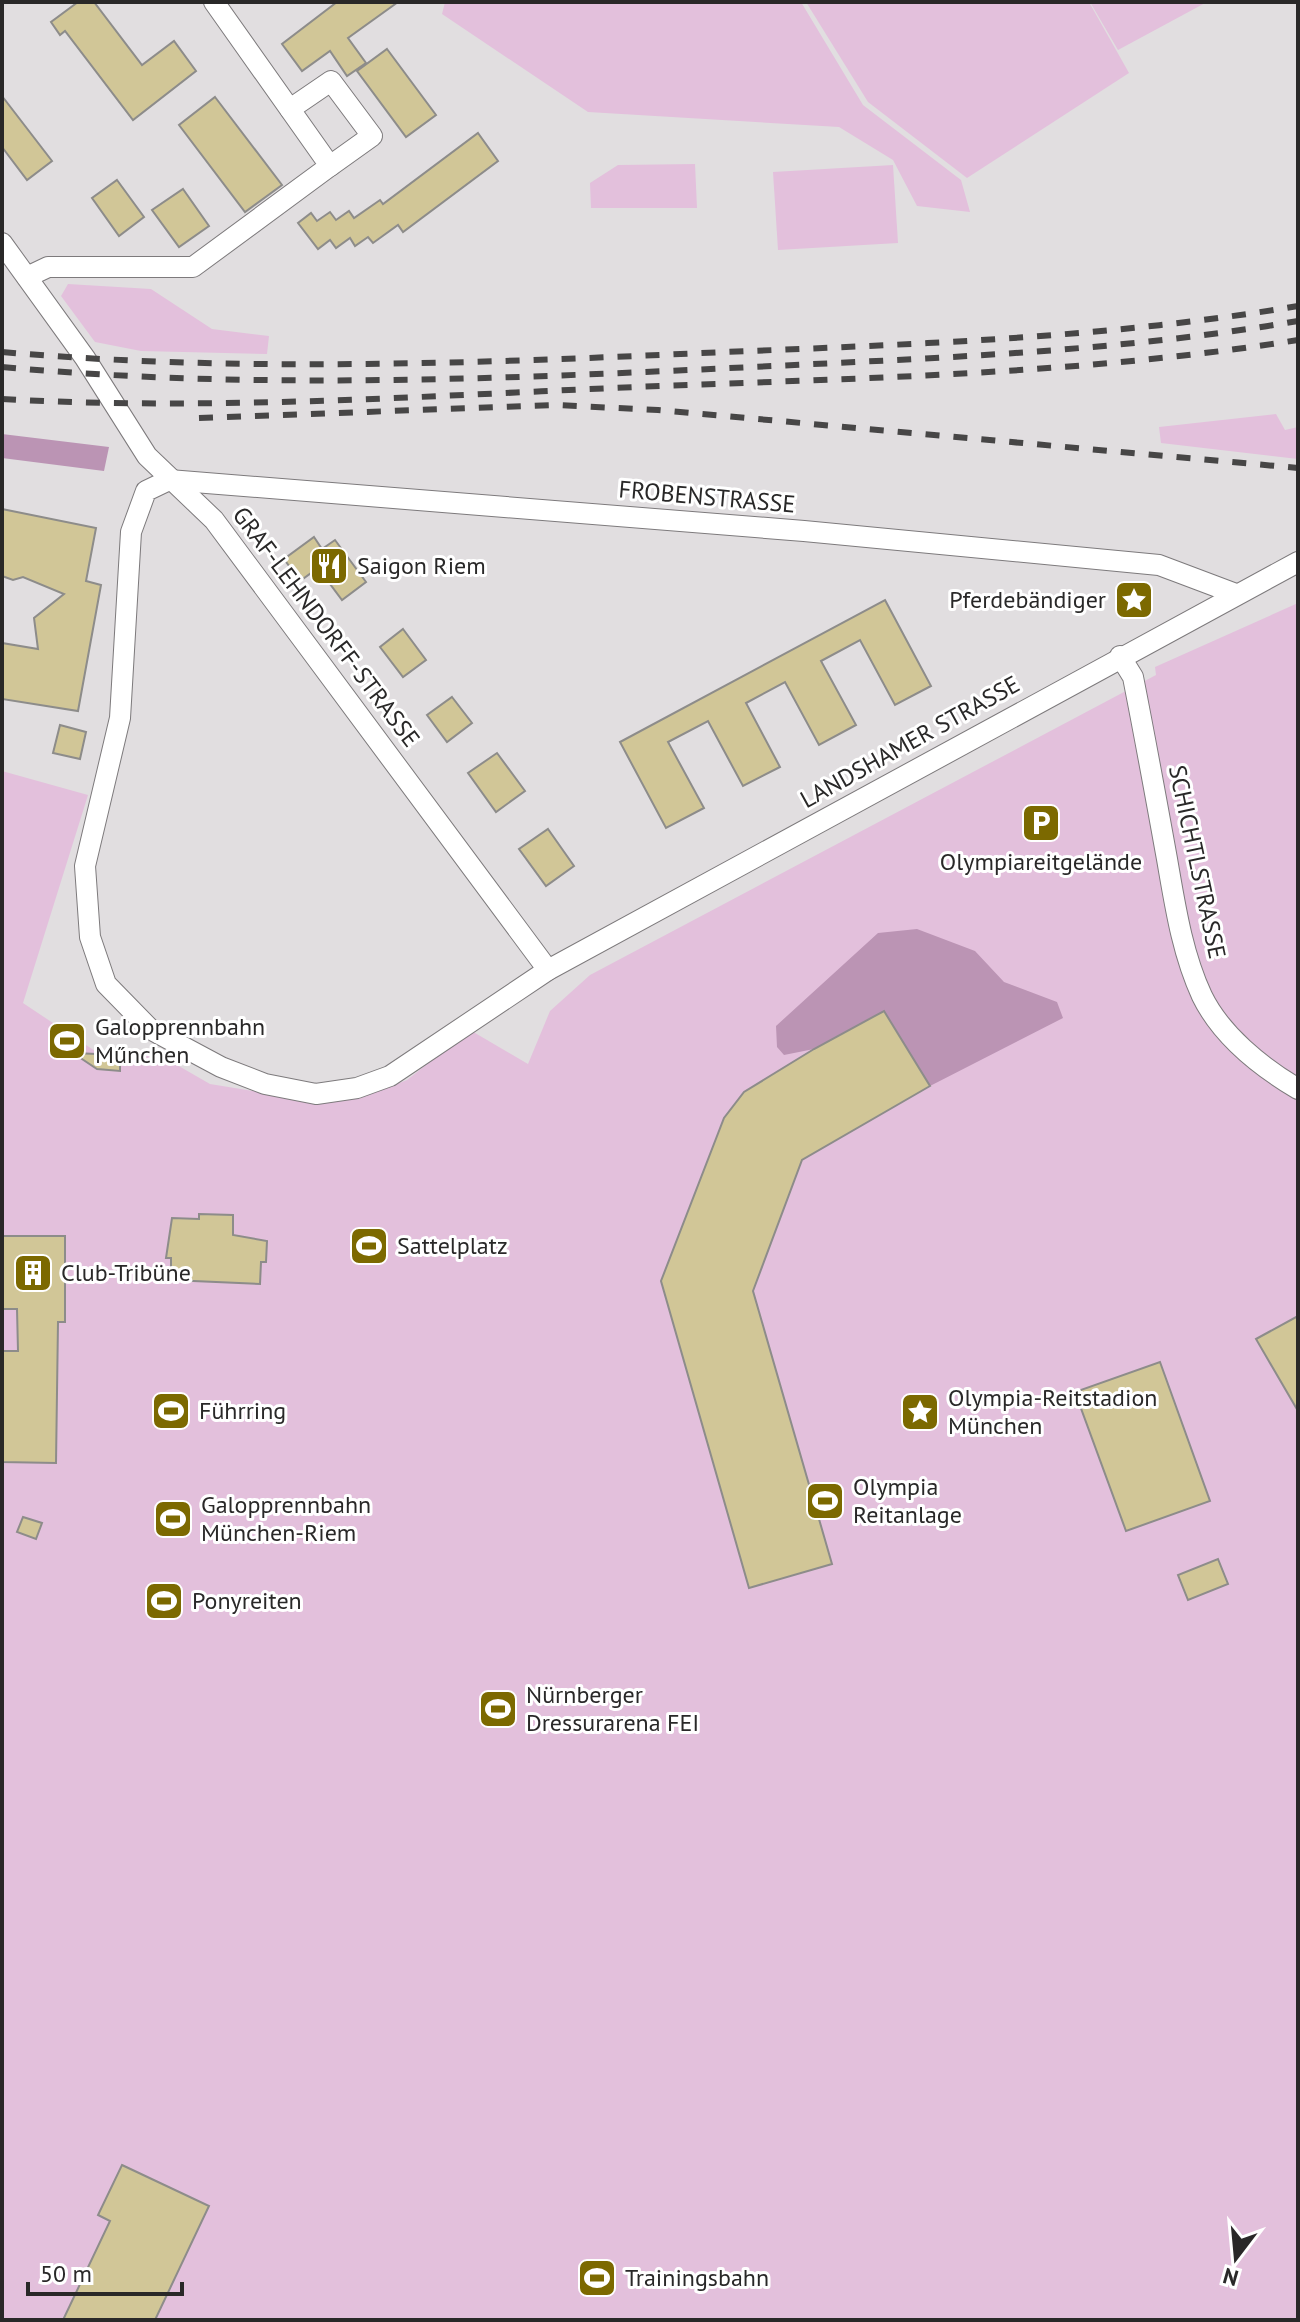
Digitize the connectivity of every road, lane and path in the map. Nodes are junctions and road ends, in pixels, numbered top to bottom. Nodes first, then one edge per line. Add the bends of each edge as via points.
1 (214, 2) edge
2 (290, 109) junction
3 (330, 166) junction
4 (2, 243) edge
5 (27, 277) junction
6 (169, 480) junction
7 (1298, 562) edge
8 (1236, 594) junction
9 (1120, 656) junction
10 (548, 970) junction
11 (1298, 1089) edge

1 - 2 street
2 - 3 street
2 - 3 street via 331,81 372,136
3 - 5 street via 193,267 48,267
4 - 5 street, GRAF-LEHNDORFF-STRASSE
5 - 6 street, GRAF-LEHNDORFF-STRASSE via 147,456
6 - 8 street, FROBENSTRASSE via 1159,565
6 - 10 street, GRAF-LEHNDORFF-STRASSE via 214,520
6 - 10 street, LANDSHAMER STRASSE via 146,491 131,532 120,718 85,866 90,937 106,984 150,1029 221,1067 265,1084 316,1094 390,1076
7 - 8 street, LANDSHAMER STRASSE
8 - 9 street, LANDSHAMER STRASSE
9 - 10 street, LANDSHAMER STRASSE
9 - 11 street, SCHICHTLSTRASSE via 1133,677 1177,913 1203,998 1229,1034 1267,1071

